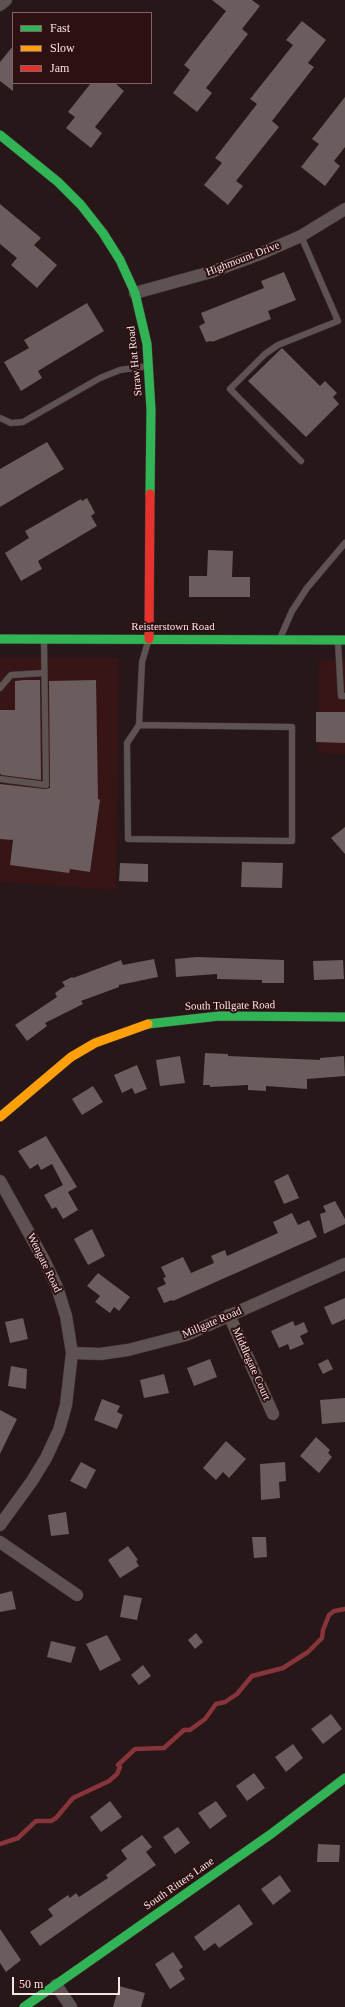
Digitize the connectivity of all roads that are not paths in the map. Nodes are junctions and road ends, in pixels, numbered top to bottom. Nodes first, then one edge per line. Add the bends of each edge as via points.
1 (6, 0) edge
2 (0, 5) edge
3 (0, 135) edge
4 (345, 209) edge
5 (301, 236) junction
6 (135, 293) junction
7 (149, 366) junction
8 (0, 418) edge
9 (301, 461) dead end
10 (345, 543) edge
11 (0, 639) edge
12 (44, 639) junction
13 (149, 639) junction
14 (279, 640) junction
15 (341, 640) edge
16 (44, 673) junction
17 (0, 688) edge
18 (345, 696) edge
19 (139, 725) junction
20 (0, 779) edge
21 (345, 1017) edge
22 (0, 1116) edge
23 (0, 1181) edge
24 (345, 1264) edge
25 (229, 1315) junction
26 (72, 1353) junction
27 (273, 1414) dead end
28 (0, 1525) edge
29 (0, 1542) edge
30 (77, 1595) dead end
31 (342, 1785) edge
32 (56, 1985) junction
33 (24, 2007) edge
34 (71, 2007) edge

1 - 2 street
3 - 6 street, Straw Hat Road via 58,182 81,205 120,260
4 - 5 street, Highmount Drive
5 - 6 street, Highmount Drive via 211,272
5 - 9 lane via 338,321 278,345 265,354 230,389
6 - 7 street, Straw Hat Road via 143,322
7 - 8 lane via 120,370 100,378 23,422 11,423
7 - 13 street, Straw Hat Road
10 - 14 lane via 307,588 292,611
11 - 12 street, Reisterstown Road
12 - 13 street, Reisterstown Road
12 - 16 lane
13 - 14 street, Reisterstown Road
13 - 19 lane via 142,662
14 - 15 street, Reisterstown Road
15 - 18 lane via 341,696
16 - 17 lane via 11,675
16 - 20 lane via 46,785
19 - 19 lane via 127,743 128,839 292,842 292,727
21 - 22 street, South Tollgate Road via 219,1016 148,1024 101,1040 71,1057
23 - 26 street, Wengate Road via 57,1287 66,1316
24 - 25 street, Millgate Road
25 - 26 street, Millgate Road via 186,1335 143,1347 100,1354
25 - 27 street, Middlegate Court
26 - 28 street, Wengate Road via 66,1405 59,1430 32,1481
29 - 30 street
31 - 32 street, South Ritters Lane
32 - 33 street, South Ritters Lane
32 - 34 street

